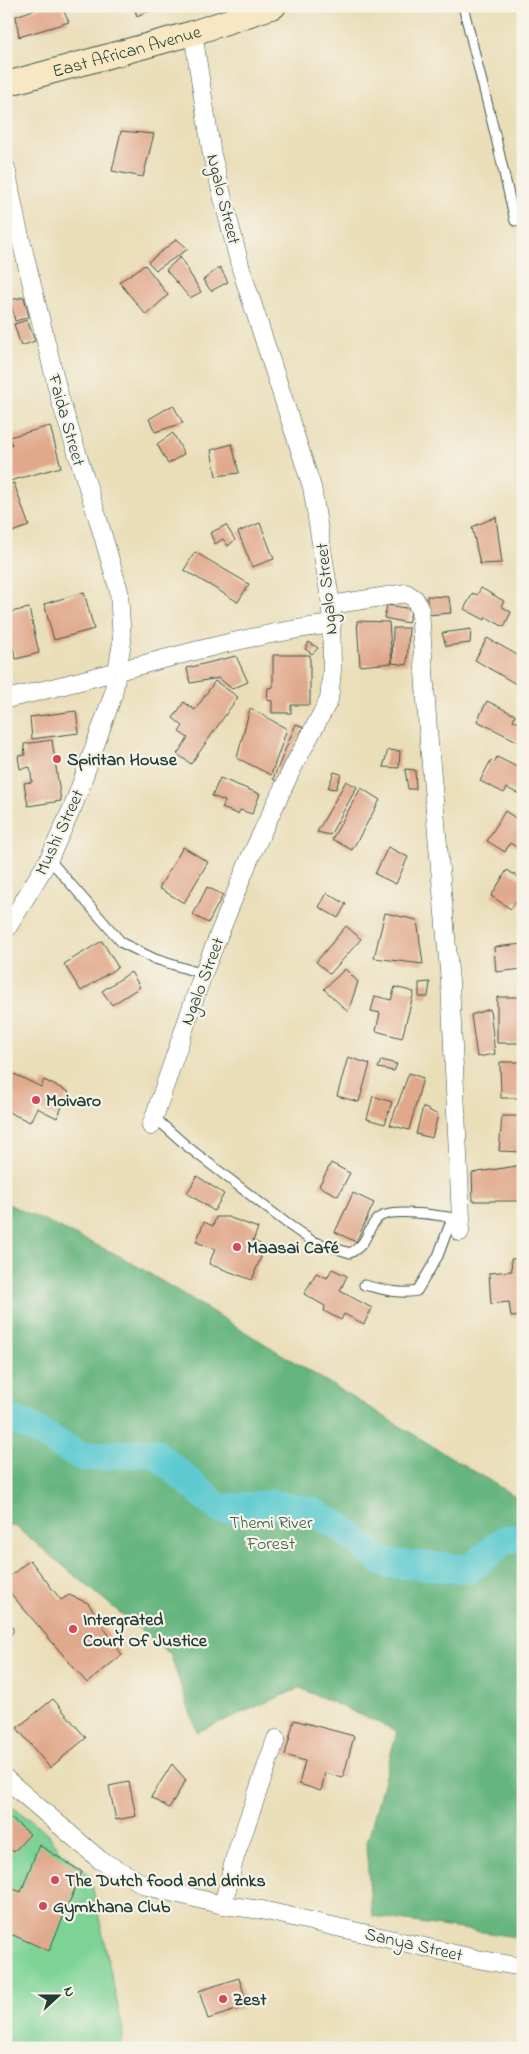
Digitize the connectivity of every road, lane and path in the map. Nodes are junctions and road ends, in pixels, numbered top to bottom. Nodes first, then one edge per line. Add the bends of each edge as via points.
1 (274, 6) edge
2 (463, 6) edge
3 (193, 33) junction
4 (6, 84) edge
5 (6, 168) edge
6 (515, 221) dead end
7 (331, 604) junction
8 (332, 624) junction
9 (118, 671) junction
10 (6, 699) edge
11 (49, 859) junction
12 (6, 930) edge
13 (203, 974) junction
14 (152, 1122) joint
15 (458, 1223) junction
16 (364, 1285) dead end
17 (276, 1739) dead end
18 (6, 1779) edge
19 (223, 1905) junction
20 (523, 1967) edge
21 (523, 2047) edge
22 (518, 2048) edge

1 - 3 street, East African Avenue
2 - 6 lane
3 - 4 street, East African Avenue
3 - 7 street, Ngalo Street via 212,155 241,269 312,487
5 - 9 street, Faida Street via 58,392 118,591 122,642
7 - 8 street, Ngalo Street
7 - 15 street via 406,593 420,610 450,982
8 - 9 street via 284,630
8 - 13 street, Ngalo Street via 329,700 249,860
9 - 10 street
9 - 11 street, Mushi Street via 101,732
11 - 12 street, Mushi Street
11 - 13 lane via 122,943 155,959
13 - 14 street, Ngalo Street
14 - 15 lane via 289,1225 312,1240 350,1253 363,1244 377,1219 385,1214 398,1212
15 - 16 lane via 417,1291 408,1293
17 - 19 street via 247,1821
18 - 19 street, Sanya Street via 100,1860 146,1886
19 - 20 street, Sanya Street via 262,1910
21 - 22 lane

